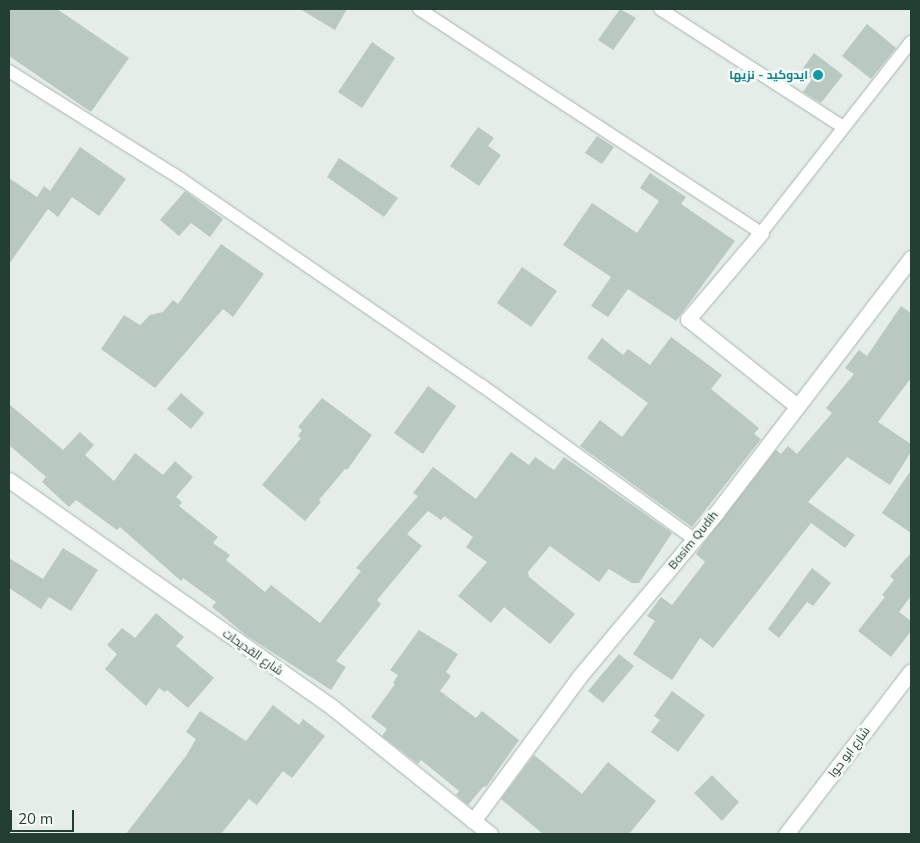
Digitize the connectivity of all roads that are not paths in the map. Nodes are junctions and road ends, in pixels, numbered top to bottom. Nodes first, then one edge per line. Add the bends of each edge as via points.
1 (419, 9) edge
2 (660, 9) edge
3 (911, 42) edge
4 (9, 70) edge
5 (843, 128) junction
6 (761, 233) junction
7 (911, 258) edge
8 (796, 406) junction
9 (9, 480) edge
10 (694, 539) junction
11 (911, 671) edge
12 (473, 821) junction
13 (490, 834) edge
14 (786, 834) edge

1 - 6 lane
2 - 5 lane
3 - 5 lane
4 - 10 lane via 180,179 376,313
5 - 6 lane
6 - 8 street via 688,319
7 - 8 street, Basim Qudih
8 - 10 street, Basim Qudih
9 - 12 street, شارع القديحات via 332,707
10 - 12 street, Basim Qudih via 579,676
11 - 14 street, شارع ابو حوا
12 - 13 street, شارع القديحات

